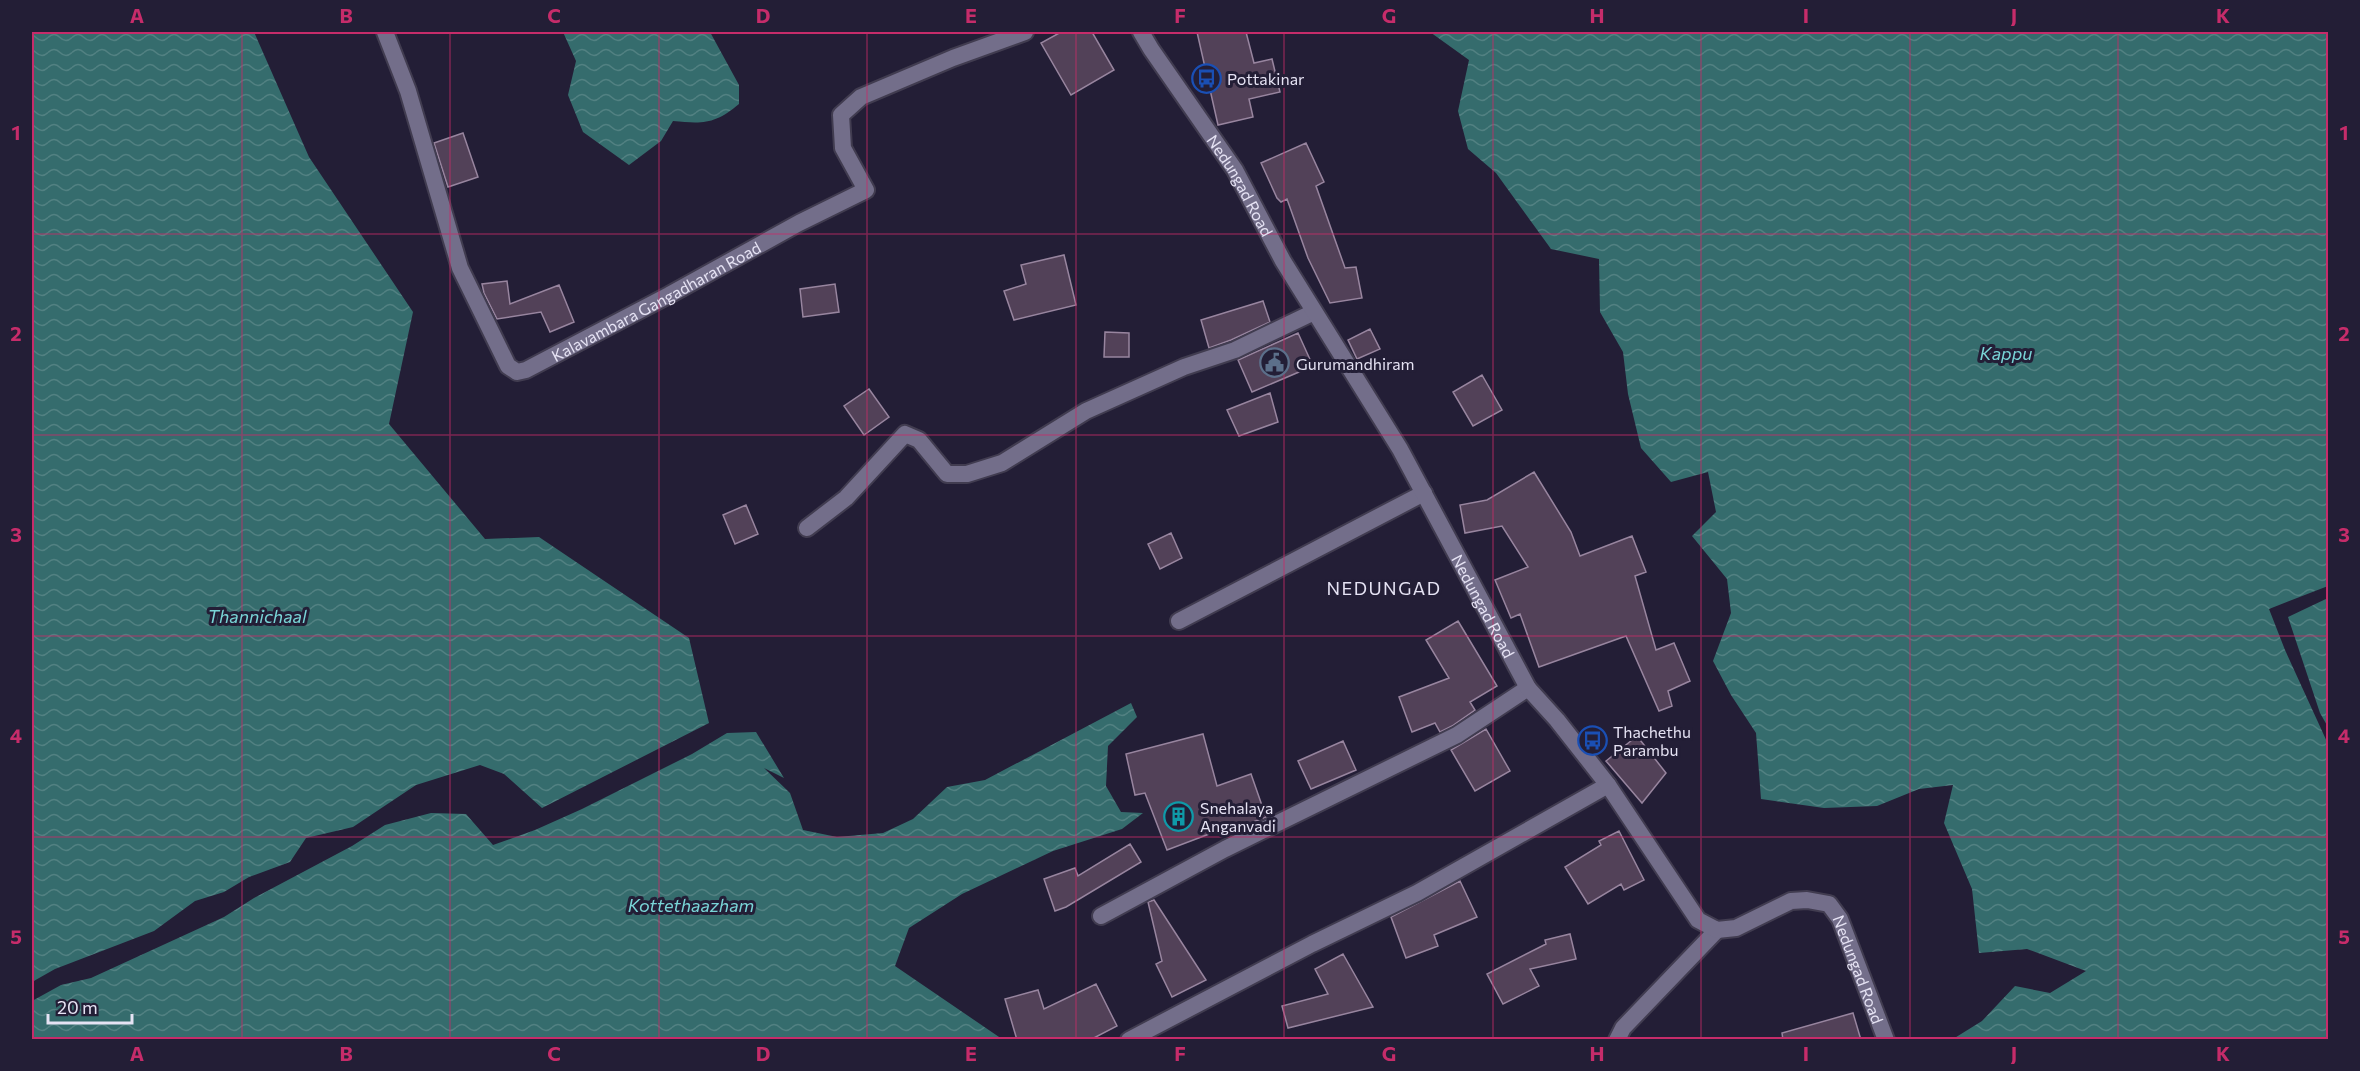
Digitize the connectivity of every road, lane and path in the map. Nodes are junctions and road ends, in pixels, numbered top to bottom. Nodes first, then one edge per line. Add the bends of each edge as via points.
1 (385, 32) edge
2 (1025, 32) edge
3 (1141, 32) edge
4 (1314, 312) junction
5 (1424, 493) junction
6 (807, 528) dead end
7 (1179, 621) dead end
8 (1528, 688) junction
9 (1608, 785) junction
10 (1101, 916) dead end
11 (1717, 930) junction
12 (1129, 1040) edge
13 (1617, 1040) edge
14 (1886, 1040) edge

1 - 2 street, Kalavambara Gangadharan Road via 408,91 460,268 513,371 526,370 866,190 843,147 841,115 861,97
3 - 4 street, Nedungad Road via 1235,170
4 - 5 street, Nedungad Road
4 - 6 street via 1235,350 1184,367 1086,411 1002,463 967,474 947,474 919,440 905,434 846,498
5 - 7 street
5 - 8 street, Nedungad Road
8 - 9 street, Nedungad Road
8 - 10 street via 1457,735 1225,849
9 - 11 street, Nedungad Road via 1698,920
9 - 12 street via 1417,893
11 - 13 street via 1623,1028
11 - 14 street, Nedungad Road via 1736,928 1791,901 1828,904 1840,919

